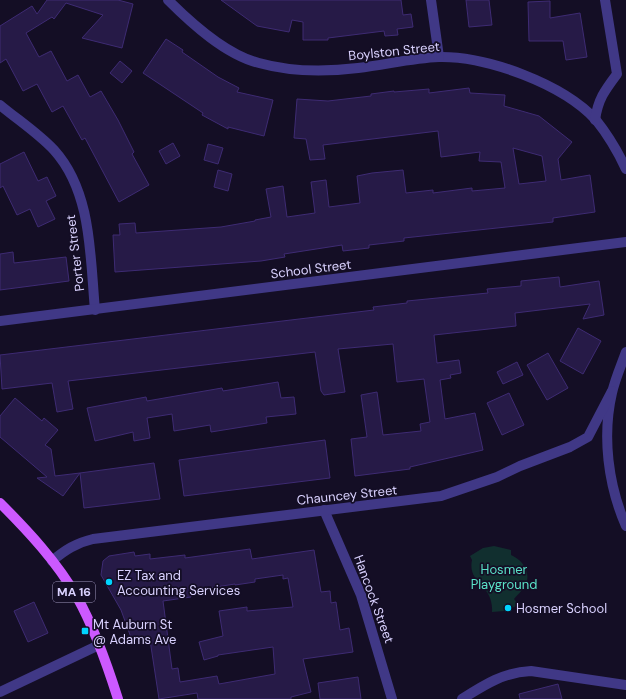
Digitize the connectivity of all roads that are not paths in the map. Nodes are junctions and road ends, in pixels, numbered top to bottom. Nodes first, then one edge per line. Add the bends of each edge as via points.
1 (431, 0) edge
2 (605, 0) edge
3 (171, 1) edge
4 (439, 57) junction
5 (621, 73) edge
6 (0, 105) edge
7 (595, 120) junction
8 (626, 169) edge
9 (626, 242) edge
10 (95, 310) junction
11 (0, 321) edge
12 (626, 352) edge
13 (612, 392) junction
14 (0, 503) edge
15 (324, 510) junction
16 (626, 526) edge
17 (52, 561) junction
18 (99, 645) junction
19 (626, 684) edge
20 (0, 692) edge
21 (118, 699) edge
22 (392, 699) edge
23 (462, 699) edge

1 - 4 street
2 - 5 street
3 - 4 street, Boylston Street via 213,39 257,63 283,68 332,71
4 - 7 street, Boylston Street via 487,63 510,70 555,90 576,103
5 - 7 street via 604,91 597,104
6 - 10 street, Porter Street via 54,151 67,167 76,186 87,225
7 - 8 street, Boylston Street via 609,138
9 - 10 street, School Street
10 - 11 street, School Street
12 - 13 street
13 - 15 street, Chauncey Street via 588,437 548,456 477,485 441,496
13 - 16 street via 607,428 610,470
14 - 17 main road, MA 16
15 - 17 street, Chauncey Street via 93,539 79,542
15 - 22 street, Hancock Street via 361,595
17 - 18 main road, MA 16 via 77,597
18 - 20 street
18 - 21 main road, MA 16
19 - 23 street via 520,671 490,682

